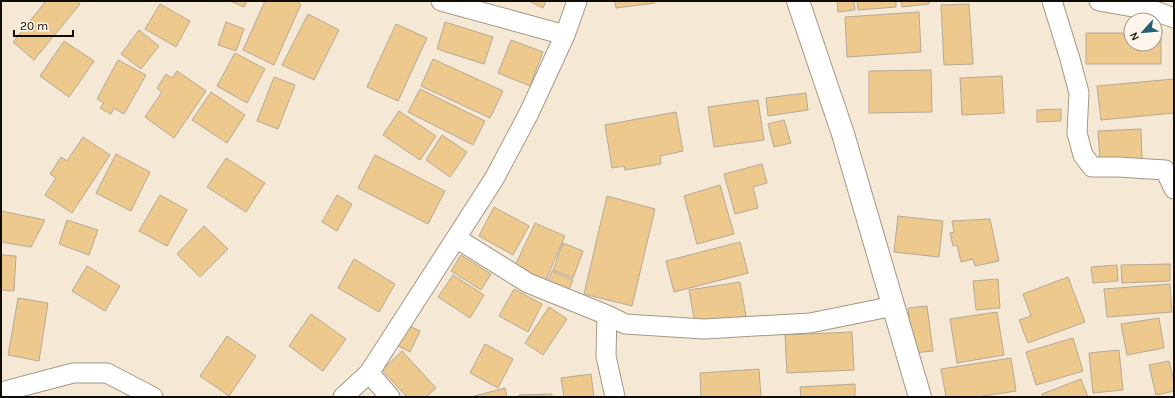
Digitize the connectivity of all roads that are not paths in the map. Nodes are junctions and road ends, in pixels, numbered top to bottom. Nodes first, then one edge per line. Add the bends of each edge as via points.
1 (441, 1) edge
2 (577, 1) edge
3 (798, 1) edge
4 (1052, 1) edge
5 (1099, 1) edge
6 (1156, 6) edge
7 (1174, 18) edge
8 (565, 35) junction
9 (1174, 189) edge
10 (456, 238) junction
11 (894, 306) junction
12 (607, 315) junction
13 (369, 373) junction
14 (1, 392) edge
15 (154, 397) edge
16 (343, 397) edge
17 (390, 397) edge
18 (615, 397) edge
19 (920, 397) edge

1 - 8 street
2 - 8 street
3 - 11 street via 843,134
4 - 9 street via 1079,93 1077,133 1083,155 1092,167 1165,170
5 - 6 street
6 - 7 street
8 - 10 street via 529,113 494,179
10 - 12 street via 528,283
10 - 13 street
11 - 12 street via 810,323 704,329 625,324
11 - 19 street
12 - 18 street via 606,356
13 - 16 street
13 - 17 street
14 - 15 street via 73,374 108,373

